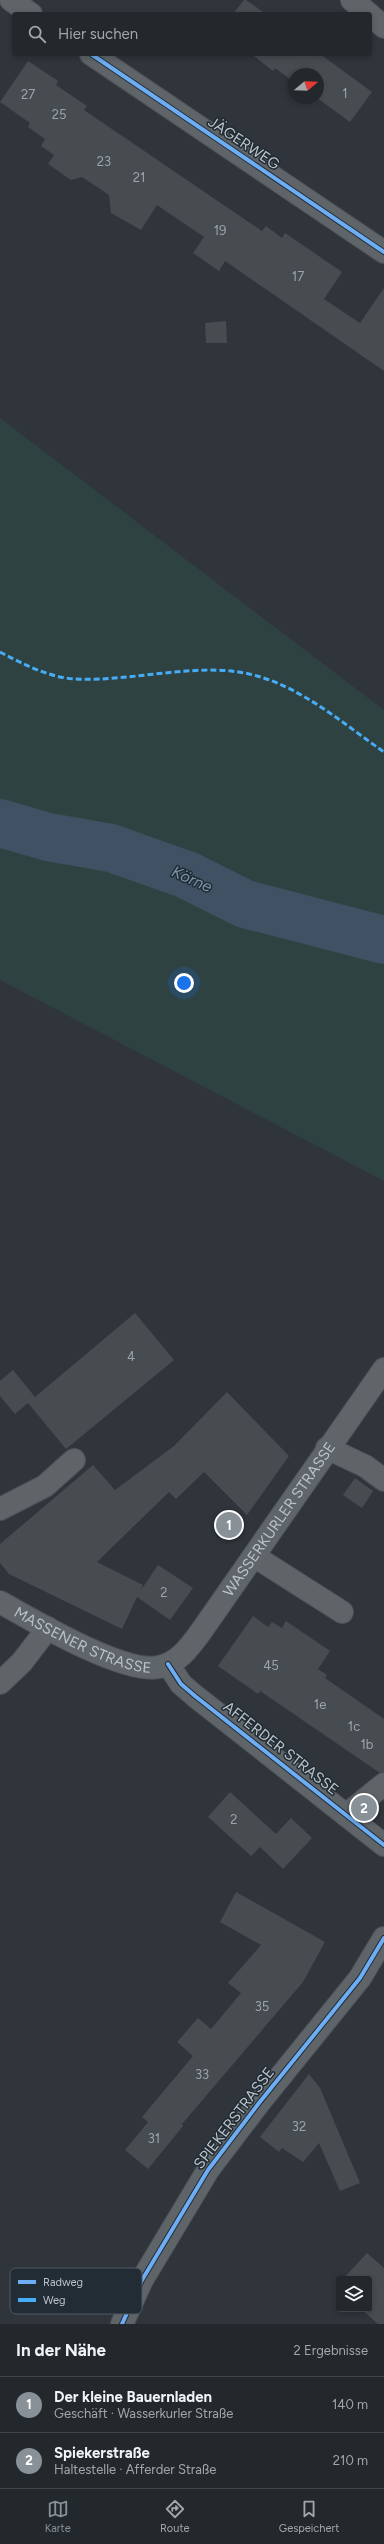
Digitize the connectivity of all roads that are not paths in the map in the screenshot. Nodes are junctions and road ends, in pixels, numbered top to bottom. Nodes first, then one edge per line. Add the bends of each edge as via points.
1 (11, 0) edge
2 (352, 0) edge
3 (29, 12) edge
4 (366, 12) edge
5 (372, 17) edge
6 (384, 27) edge
7 (94, 56) edge
8 (383, 246) edge
9 (384, 1369) edge
10 (327, 1448) junction
11 (74, 1460) dead end
12 (384, 1480) edge
13 (0, 1509) edge
14 (254, 1556) junction
15 (0, 1602) edge
16 (342, 1612) dead end
17 (48, 1628) junction
18 (168, 1664) junction
19 (0, 1683) edge
20 (384, 1784) edge
21 (346, 1815) junction
22 (384, 1845) edge
23 (384, 1938) edge
24 (142, 2280) edge
25 (127, 2314) edge
26 (122, 2324) edge

1 - 3 street
2 - 4 street
5 - 6 street
7 - 8 street, JÄGERWEG
9 - 10 main road, WASSERKURLER STRASSE
10 - 12 street via 364,1466
10 - 14 main road, WASSERKURLER STRASSE
11 - 13 street via 44,1486
14 - 16 street
14 - 18 main road, WASSERKURLER STRASSE via 189,1649
15 - 17 main road, MASSENER STRASSE
17 - 18 main road, MASSENER STRASSE via 112,1659 145,1668
17 - 19 street via 22,1662
18 - 21 street, AFFERDER STRASSE via 181,1684 195,1696
20 - 21 street
21 - 22 street, AFFERDER STRASSE
23 - 24 street, SPIEKERSTRASSE via 360,1978 208,2170
25 - 26 street, SPIEKERSTRASSE

